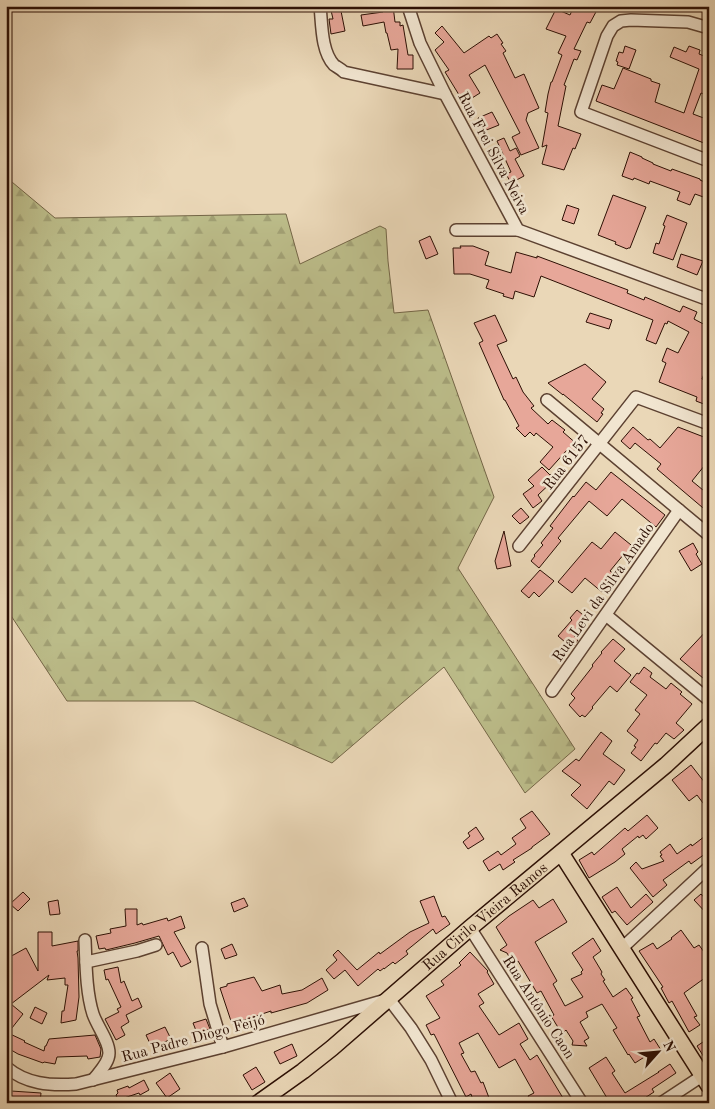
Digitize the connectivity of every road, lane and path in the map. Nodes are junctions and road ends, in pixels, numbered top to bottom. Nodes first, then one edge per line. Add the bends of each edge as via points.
1 (320, 6) edge
2 (408, 6) edge
3 (709, 28) edge
4 (445, 94) junction
5 (709, 161) edge
6 (456, 230) dead end
7 (518, 230) junction
8 (709, 300) edge
9 (547, 400) dead end
10 (709, 424) edge
11 (600, 444) junction
12 (679, 510) junction
13 (709, 535) edge
14 (519, 546) dead end
15 (606, 615) junction
16 (552, 691) dead end
17 (709, 700) edge
18 (709, 725) edge
19 (561, 853) junction
20 (709, 867) edge
21 (470, 928) junction
22 (85, 940) dead end
23 (156, 945) dead end
24 (202, 948) dead end
25 (621, 949) junction
26 (86, 962) junction
27 (389, 999) junction
28 (222, 1047) junction
29 (6, 1067) edge
30 (93, 1080) junction
31 (706, 1081) edge
32 (258, 1103) edge
33 (452, 1103) edge
34 (582, 1103) edge
35 (661, 1103) edge

1 - 4 street, Rua Frei Silva Neiva via 326,51 344,72
2 - 4 street via 420,42
3 - 5 street via 688,22 642,20 621,21 613,26 581,112
4 - 7 street, Rua Frei Silva Neiva
6 - 7 street
7 - 8 street, Rua Frei Silva Neiva
9 - 11 street
10 - 11 street, Rua 6157 via 636,398
11 - 12 street
11 - 14 street, Rua 6157
12 - 13 street
12 - 15 street, Rua Levi da Silva Amado
15 - 16 street, Rua Levi da Silva Amado
15 - 17 street
18 - 19 main road, Rua Cirilo Vieira Ramos
19 - 21 main road, Rua Cirilo Vieira Ramos
19 - 25 main road
20 - 25 street
21 - 27 main road, Rua Cirilo Vieira Ramos
21 - 34 street, Rua Antônio Caon
22 - 26 street
23 - 26 street
24 - 28 street via 210,1004
25 - 31 main road
26 - 30 street via 93,1015 109,1054
27 - 28 street, Rua Padre Diogo Feijó
27 - 32 main road, Rua Cirilo Vieira Ramos via 318,1060
27 - 33 street via 431,1060
28 - 30 street, Rua Padre Diogo Feijó
29 - 30 street, Rua Padre Diogo Feijó via 27,1080 41,1084 59,1086
31 - 35 street

